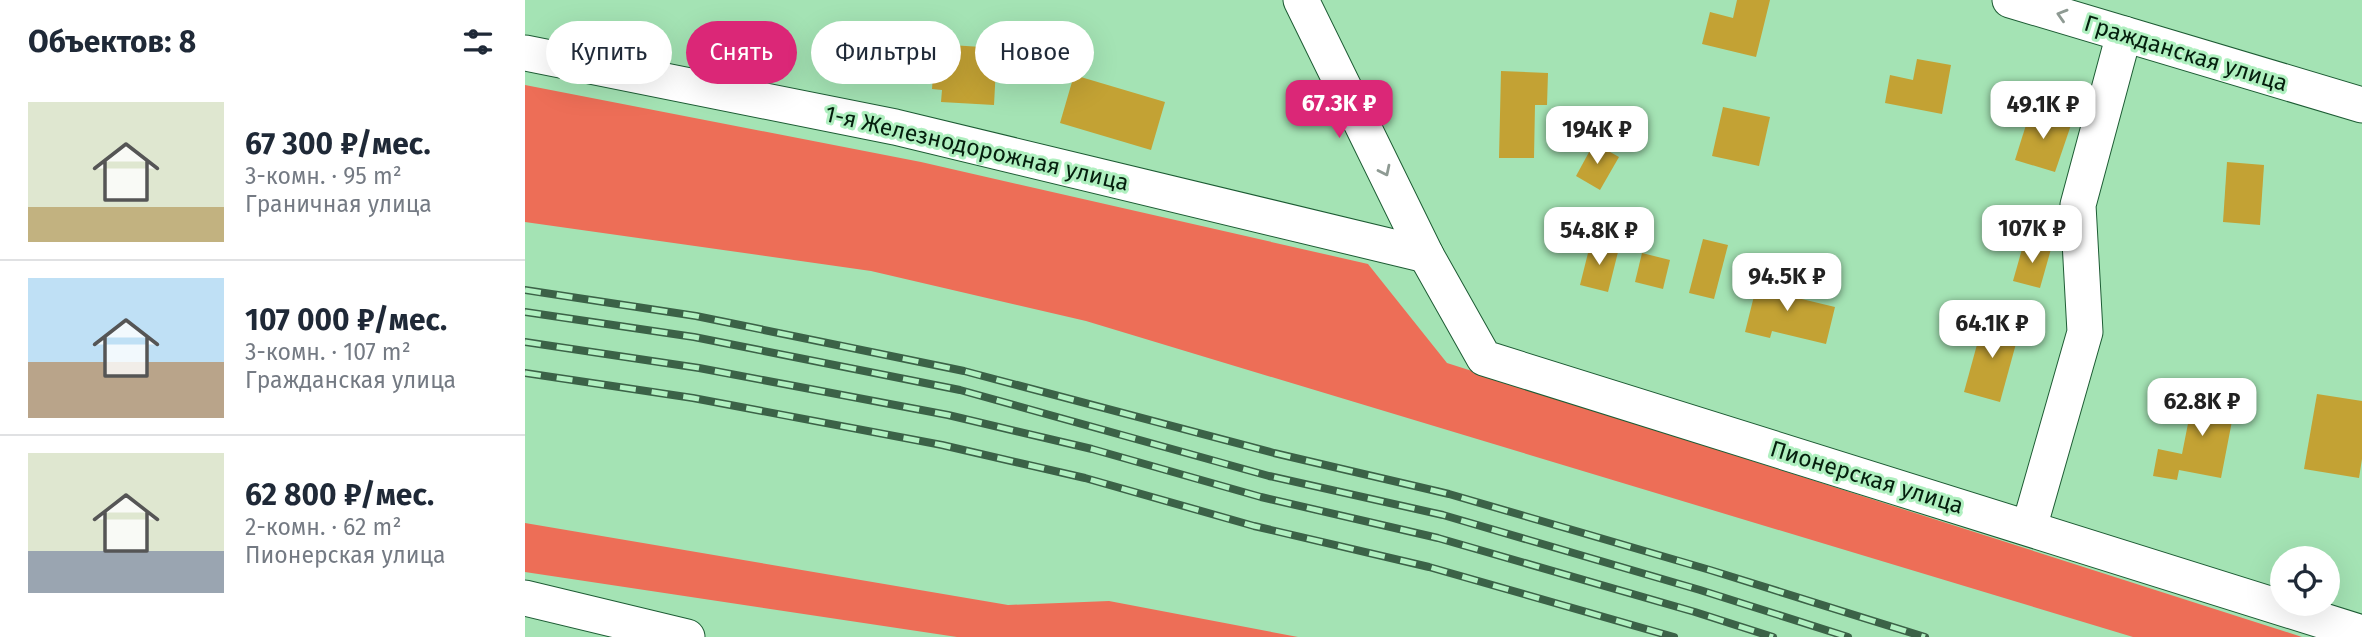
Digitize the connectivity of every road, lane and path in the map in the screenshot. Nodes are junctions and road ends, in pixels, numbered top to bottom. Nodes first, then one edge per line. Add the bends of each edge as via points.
1 (1301, 0) edge
2 (2010, 0) edge
3 (2124, 34) junction
4 (525, 53) edge
5 (2362, 106) edge
6 (1426, 255) junction
7 (2029, 528) junction
8 (525, 598) edge
9 (2362, 633) edge
10 (687, 637) edge

1 -> 6 street, Пионерская улица
3 -> 2 street, Гражданская улица
3 - 5 street, Гражданская улица
3 - 7 street via 2078,205 2085,332
4 - 6 street, 1-я Железнодорожная улица via 895,127
6 - 7 street, Пионерская улица via 1484,358
7 - 9 street, Пионерская улица
8 - 10 street

